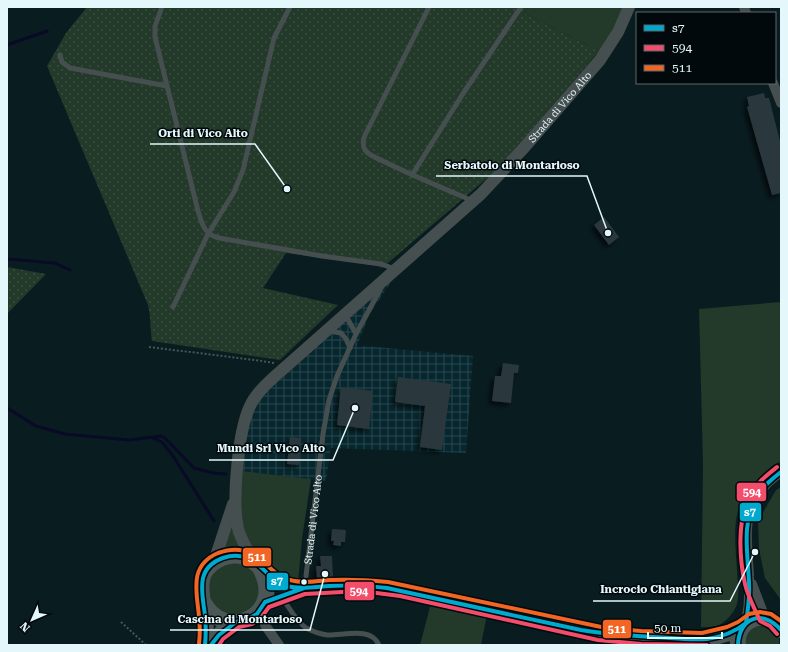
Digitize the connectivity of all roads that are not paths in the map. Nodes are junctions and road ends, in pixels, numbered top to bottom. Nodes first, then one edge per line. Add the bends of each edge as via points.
1 (162, 7) edge
2 (290, 7) edge
3 (429, 7) edge
4 (522, 7) edge
5 (629, 7) edge
6 (60, 55) dead end
7 (773, 84) edge
8 (167, 86) junction
9 (781, 103) edge
10 (412, 175) junction
11 (474, 202) junction
12 (208, 234) junction
13 (392, 273) junction
14 (174, 307) dead end
15 (345, 314) junction
16 (327, 330) junction
17 (356, 334) junction
18 (350, 348) junction
19 (781, 472) edge
20 (235, 498) junction
21 (214, 562) junction
22 (257, 565) junction
23 (750, 578) junction
24 (305, 582) junction
25 (281, 596) junction
26 (202, 598) junction
27 (265, 602) junction
28 (765, 618) junction
29 (236, 622) junction
30 (265, 625) dead end
31 (744, 625) junction
32 (781, 630) edge
33 (708, 639) junction
34 (205, 645) edge
35 (211, 645) edge
36 (279, 645) edge
37 (379, 645) edge
38 (728, 645) edge
39 (738, 645) edge

1 - 8 lane via 155,26 155,37
2 - 12 lane via 274,38 240,177 234,192
3 - 10 lane via 364,139 364,146 369,153
4 - 10 lane
5 - 11 street, Strada di Vico Alto via 618,32 600,60
6 - 8 lane via 62,62 70,68
7 - 9 street
8 - 12 lane via 198,211
10 - 11 lane
11 - 13 street, Strada di Vico Alto
12 - 13 lane via 218,238 381,264
12 - 14 lane
13 - 15 street, Strada di Vico Alto
13 - 17 lane, Strada di Vico Alto
15 - 16 street, Strada di Vico Alto
15 - 17 lane
16 - 18 lane via 341,333
16 - 20 street, Strada di Vico Alto via 286,366 250,404 240,440
17 - 18 lane, Strada di Vico Alto
18 - 24 lane, Strada di Vico Alto via 337,376 327,410
19 - 23 street via 762,488 749,511 746,535
20 - 21 street, Strada di Vico Alto
20 - 22 street, Strada di Vico Alto via 239,532
21 - 22 main road via 223,557 234,556 244,557
21 - 26 main road via 202,578
22 - 24 main road via 276,582 287,586
22 - 27 main road via 266,579
23 - 28 street
23 - 31 street via 749,603
24 - 25 main road
24 - 33 main road via 400,590 599,634 641,638
25 - 27 main road
25 - 37 lane via 298,621 310,630 328,635 362,634 371,637
26 - 29 main road via 215,616 225,621
26 - 34 main road via 206,623
27 - 29 main road via 257,614
28 - 31 main road
28 - 32 main road
29 - 35 main road via 223,631
30 - 36 street
31 - 33 main road via 732,632
31 - 39 main road via 738,634
33 - 38 main road

